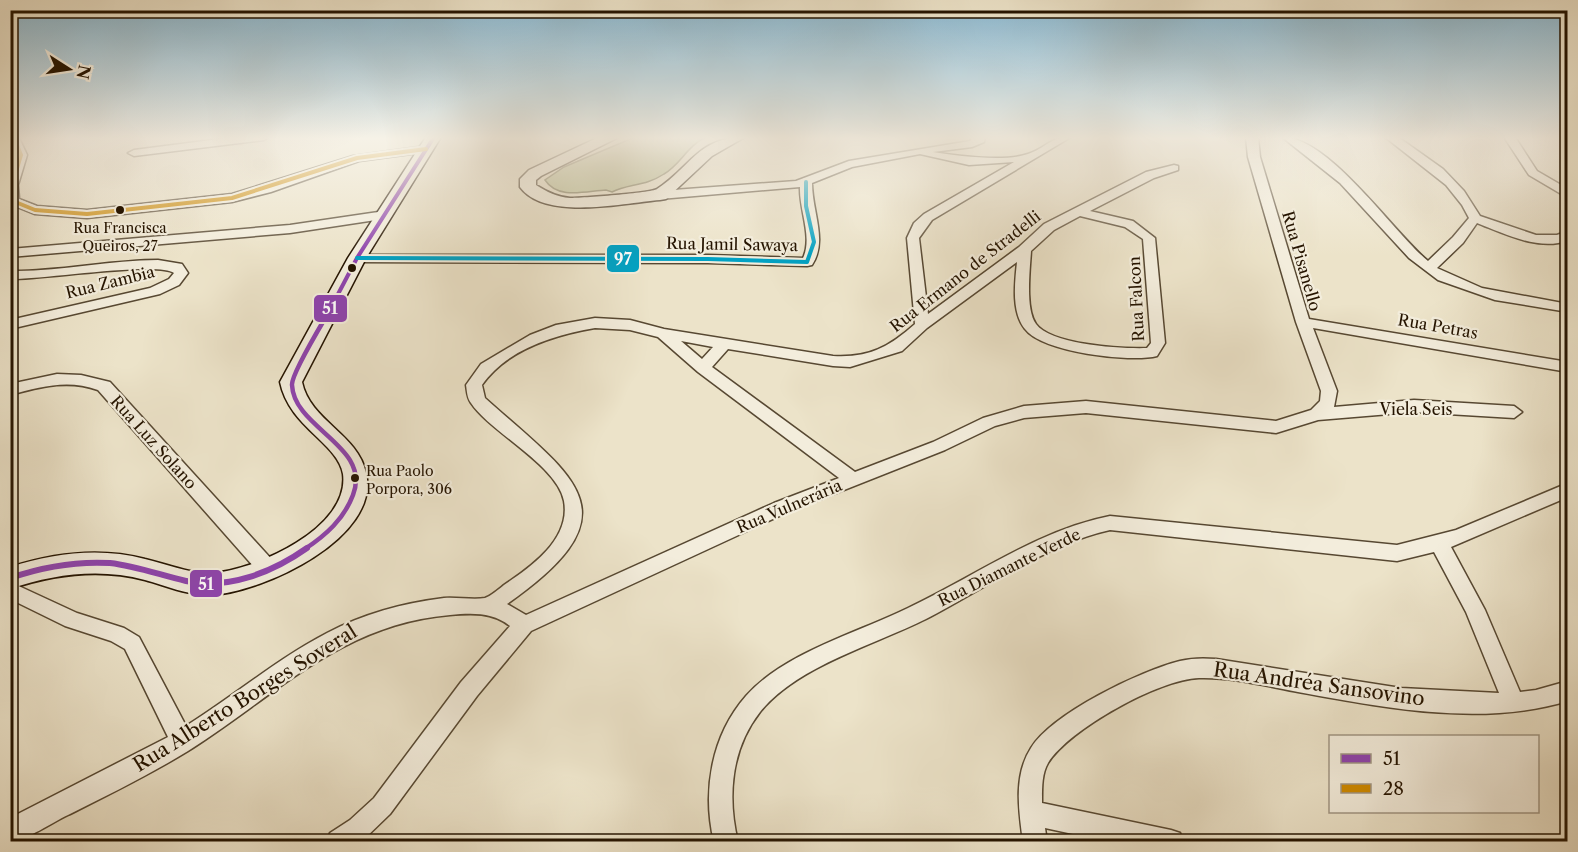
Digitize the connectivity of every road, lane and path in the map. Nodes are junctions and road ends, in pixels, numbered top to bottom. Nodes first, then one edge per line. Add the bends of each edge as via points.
1 (16, 177) edge
2 (303, 177) edge
3 (409, 177) edge
4 (531, 177) edge
5 (680, 177) edge
6 (819, 177) edge
7 (998, 177) edge
8 (1146, 177) edge
9 (1260, 177) edge
10 (1336, 177) edge
11 (1442, 177) edge
12 (1539, 177) edge
13 (806, 182) junction
14 (1568, 194) edge
15 (660, 195) junction
16 (1076, 211) junction
17 (385, 215) junction
18 (1475, 218) junction
19 (1568, 235) edge
20 (1024, 250) junction
21 (10, 254) edge
22 (357, 258) junction
23 (1429, 268) junction
24 (10, 275) edge
25 (1568, 308) edge
26 (1303, 322) junction
27 (10, 325) edge
28 (922, 325) junction
29 (663, 334) junction
30 (726, 342) junction
31 (1568, 367) edge
32 (703, 368) junction
33 (10, 390) edge
34 (1514, 412) dead end
35 (1317, 414) junction
36 (853, 479) junction
37 (1568, 490) edge
38 (1440, 545) junction
39 (268, 569) junction
40 (10, 578) edge
41 (10, 591) edge
42 (491, 605) junction
43 (524, 626) junction
44 (1568, 691) edge
45 (1514, 703) junction
46 (182, 741) junction
47 (1031, 813) junction
48 (10, 831) edge
49 (339, 842) edge
50 (726, 842) edge
51 (1035, 842) edge
52 (1171, 842) edge

1 - 2 street via 13,201 25,208 92,213 232,198
3 - 17 street
4 - 15 street via 528,187 555,201
5 - 15 street
6 - 13 street
7 - 28 street via 919,226 913,238
8 - 16 street, Rua Ermano de Stradelli
9 - 26 street, Rua Pisanello
10 - 23 street
11 - 18 street via 1470,204
12 - 14 street
13 - 15 street
13 - 22 street, Rua Jamil Sawaya via 814,248 807,262
16 - 20 street, Rua Ermano de Stradelli
16 - 20 street, Rua Falcon via 1129,224 1149,238 1157,349 1152,353 1128,354 1036,333 1026,317
17 - 21 street via 290,229
17 - 22 street
18 - 19 street via 1539,239 1559,241
18 - 23 street
20 - 28 street, Rua Ermano de Stradelli
22 - 39 street via 291,382 291,394 297,403 342,449 354,467 355,489 332,529 308,548
23 - 25 street via 1484,293
24 - 27 street, Rua Zambia via 49,276 154,265 177,267 181,273 174,282 155,291
26 - 31 street, Rua Petras
26 - 35 street, Rua Pisanello via 1329,391 1328,403
28 - 30 street, Rua Ermano de Stradelli via 888,353 850,362
29 - 30 street, Rua Ermano de Stradelli
29 - 32 street
29 - 42 street, Rua Ermano de Stradelli via 614,323 579,325 535,338 477,377 477,400 555,473 571,494 574,510 565,540 554,555 535,574
30 - 32 street
32 - 36 street
33 - 39 street, Rua Luz Solano via 60,378 82,378 104,386
34 - 35 street, Viela Seis via 1414,406
35 - 36 street, Rua Vulnerária via 1276,427 1086,407 1024,412 989,422
36 - 43 street, Rua Vulnerária via 780,508
37 - 38 street, Rua Diamante Verde via 1530,503
38 - 45 street via 1475,609
38 - 50 street, Rua Diamante Verde via 1397,553 1360,551 1148,525 1110,524 1059,540 827,655 778,682 754,702 734,731 726,754 720,786
39 - 40 street via 222,584 210,584 116,563 79,562
41 - 46 street via 132,643
42 - 43 street
42 - 46 street, Rua Alberto Borges Soveral via 439,607 370,621 330,640
43 - 49 street, Rua Vulnerária via 470,689 382,806 359,830
44 - 45 street, Rua Andréa Sansovino
45 - 47 street, Rua Andréa Sansovino via 1479,704 1365,692 1207,667 1181,670 1107,704 1050,741 1031,776
46 - 48 street, Rua Alberto Borges Soveral
47 - 51 street, Rua Andréa Sansovino
47 - 52 street

